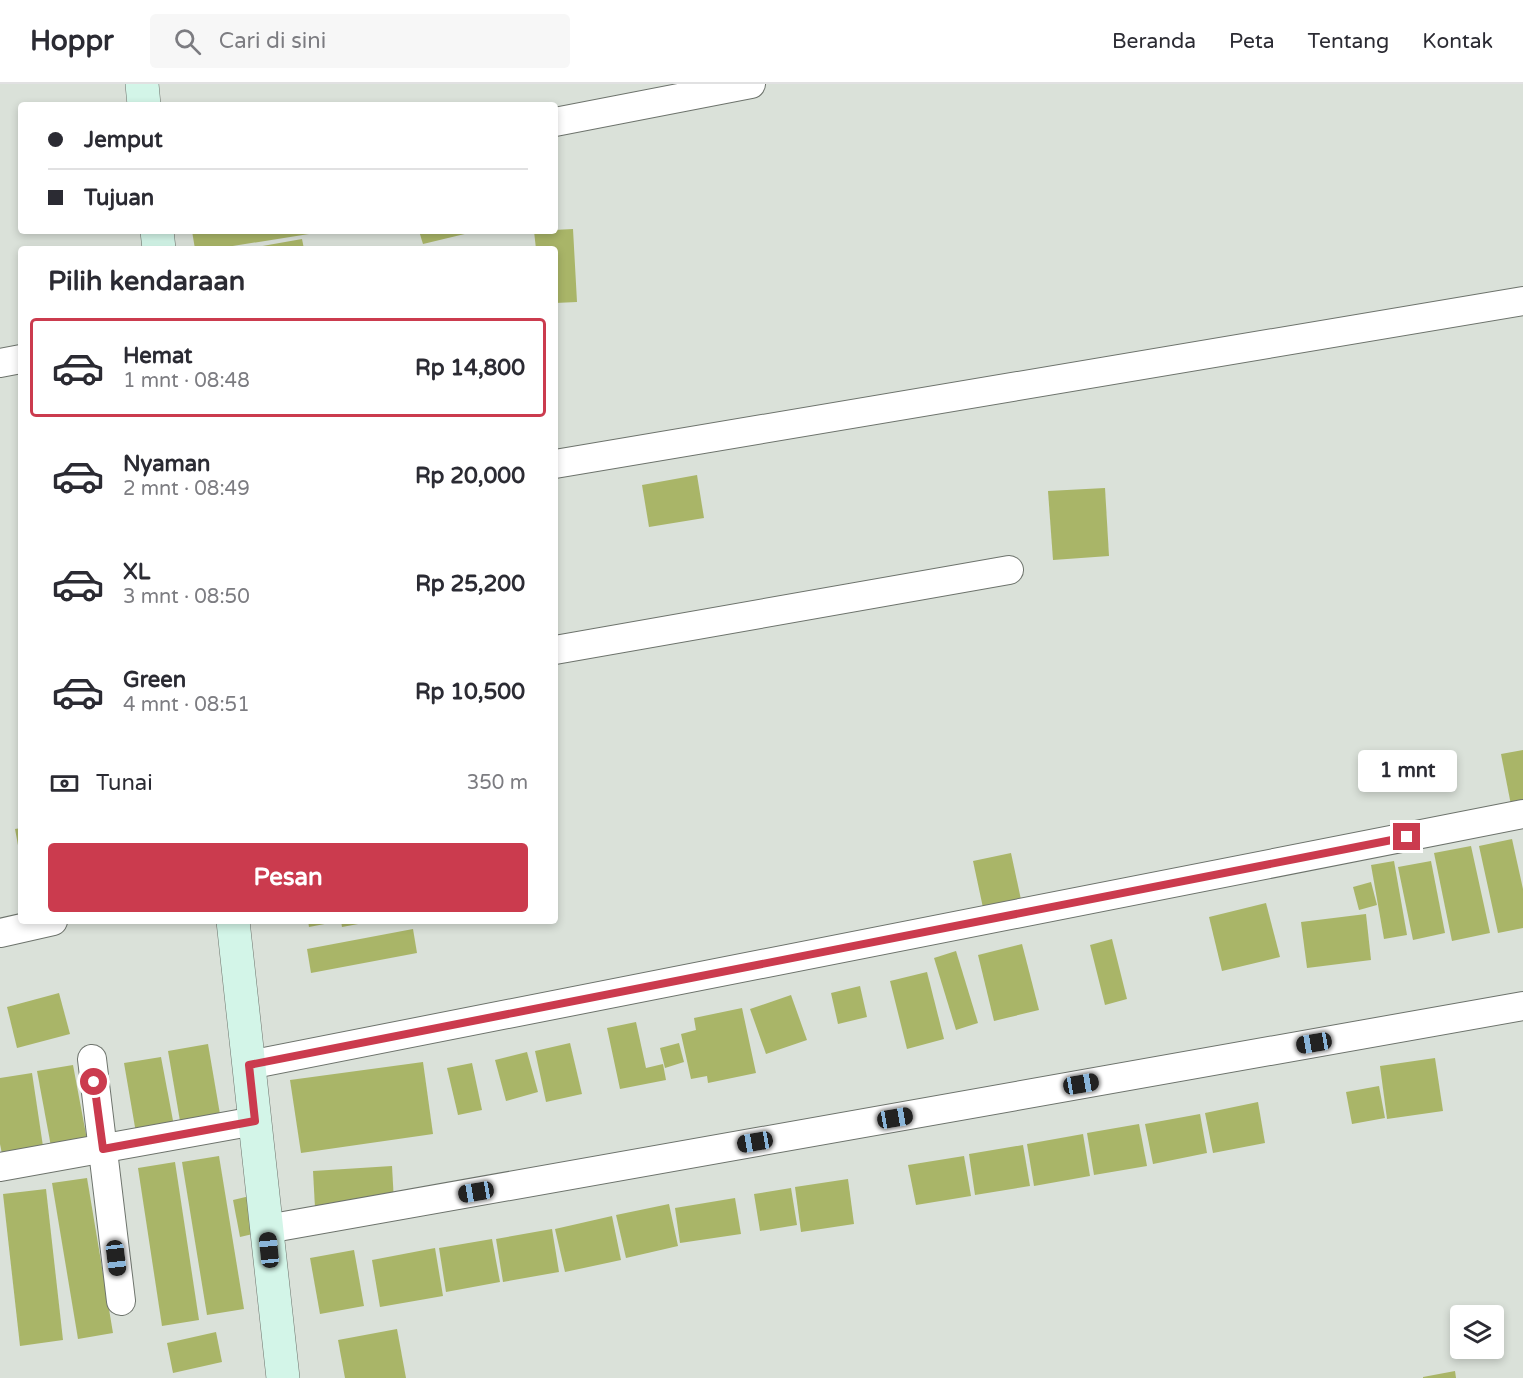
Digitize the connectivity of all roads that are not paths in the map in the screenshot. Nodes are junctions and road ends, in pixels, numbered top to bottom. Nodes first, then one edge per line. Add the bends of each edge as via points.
1 (142, 84) edge
2 (751, 84) edge
3 (144, 102) edge
4 (558, 121) edge
5 (1523, 300) edge
6 (18, 360) edge
7 (0, 363) edge
8 (558, 463) edge
9 (1010, 570) dead end
10 (558, 649) edge
11 (1523, 814) edge
12 (40, 924) edge
13 (233, 924) edge
14 (0, 933) edge
15 (1523, 1006) edge
16 (92, 1059) dead end
17 (249, 1065) junction
18 (255, 1121) junction
19 (103, 1149) junction
20 (0, 1167) edge
21 (267, 1229) junction
22 (121, 1301) dead end
23 (283, 1378) edge

1 - 3 street
2 - 4 street
5 - 8 street
6 - 7 street
9 - 10 street
11 - 17 street
12 - 14 street
13 - 17 street
15 - 21 street
16 - 19 street
17 - 18 street
18 - 19 street
18 - 21 street
19 - 20 street
19 - 22 street
21 - 23 street

